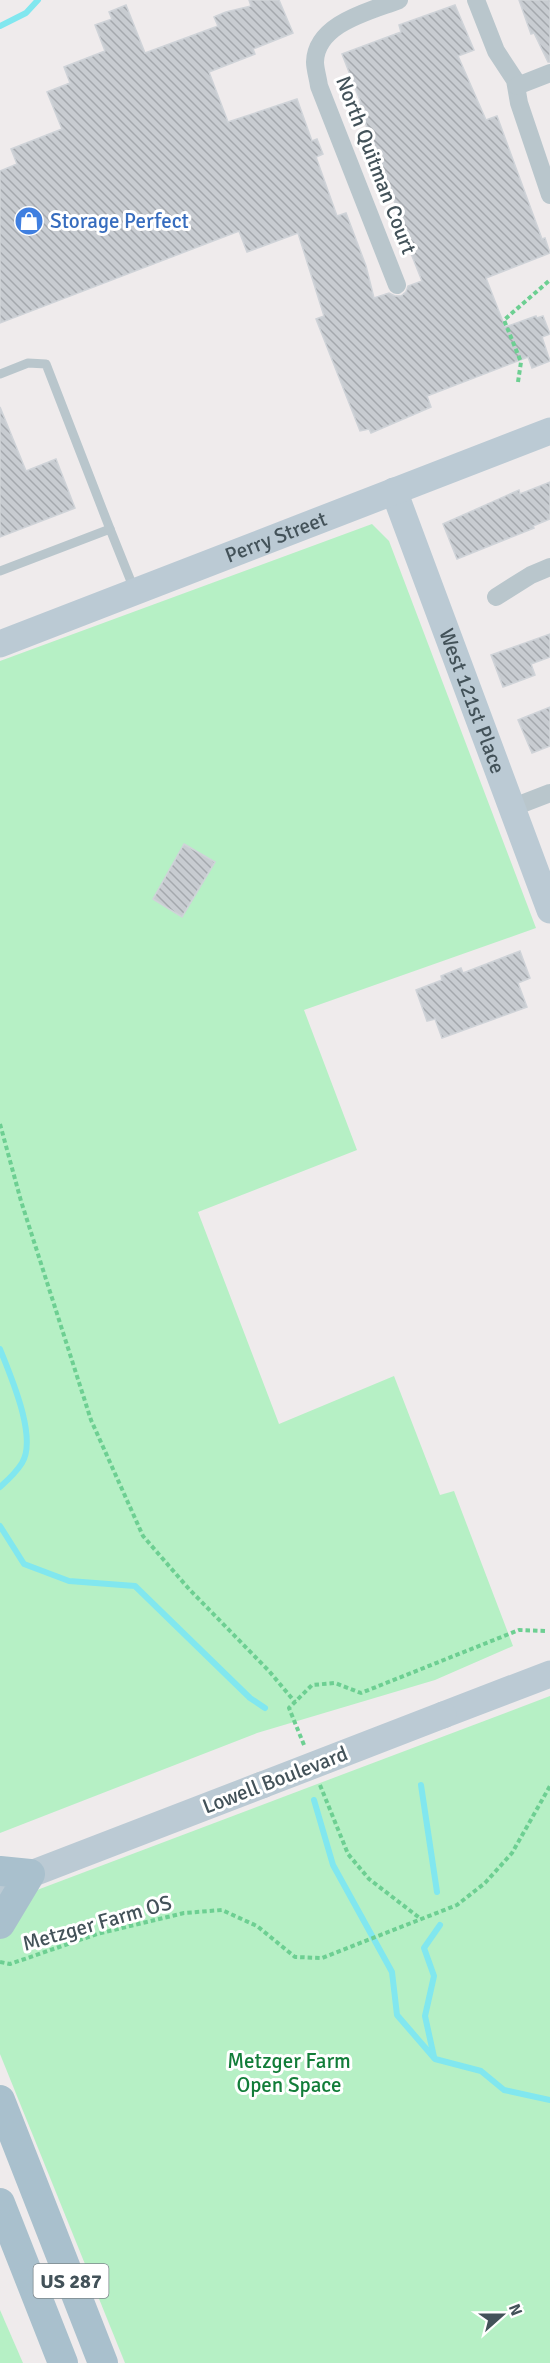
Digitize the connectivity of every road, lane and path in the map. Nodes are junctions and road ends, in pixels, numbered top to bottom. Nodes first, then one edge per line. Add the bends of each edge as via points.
1 (399, 0) edge
2 (476, 0) edge
3 (550, 73) edge
4 (516, 86) junction
5 (550, 195) edge
6 (550, 280) edge
7 (397, 285) dead end
8 (0, 374) edge
9 (518, 382) dead end
10 (550, 431) edge
11 (394, 491) junction
12 (110, 529) junction
13 (550, 567) edge
14 (0, 571) edge
15 (135, 592) junction
16 (496, 597) dead end
17 (0, 644) edge
18 (550, 793) edge
19 (511, 808) junction
20 (550, 910) edge
21 (0, 1124) edge
22 (550, 1674) edge
23 (295, 1702) dead end
24 (550, 1786) edge
25 (0, 1871) edge
26 (30, 1874) junction
27 (0, 1886) edge
28 (0, 1924) edge
29 (0, 1962) edge
30 (0, 2100) edge
31 (0, 2203) edge
32 (63, 2363) edge
33 (104, 2363) edge

1 - 7 street, North Quitman Court via 329,32 315,62 319,86
2 - 4 street via 496,51
3 - 4 street
4 - 5 street
6 - 9 path via 504,320 521,362
8 - 12 lane via 28,363 46,364
10 - 11 street, Perry Street
11 - 15 street, Perry Street
11 - 19 street, West 121st Place
12 - 14 lane
12 - 15 lane
13 - 16 street
15 - 17 street, Perry Street
18 - 19 street
19 - 20 street, West 121st Place
21 - 23 path via 91,1420 143,1536
22 - 26 street, Lowell Boulevard, bridge
24 - 29 path, Metzger Farm OS via 512,1853 485,1883 457,1905 322,1958 295,1957 257,1926 222,1910 173,1916 97,1934 10,1964
25 - 26 main road
26 - 27 street, Lowell Boulevard
26 - 28 main road
30 - 33 main road, US 287
31 - 32 main road, US 287

